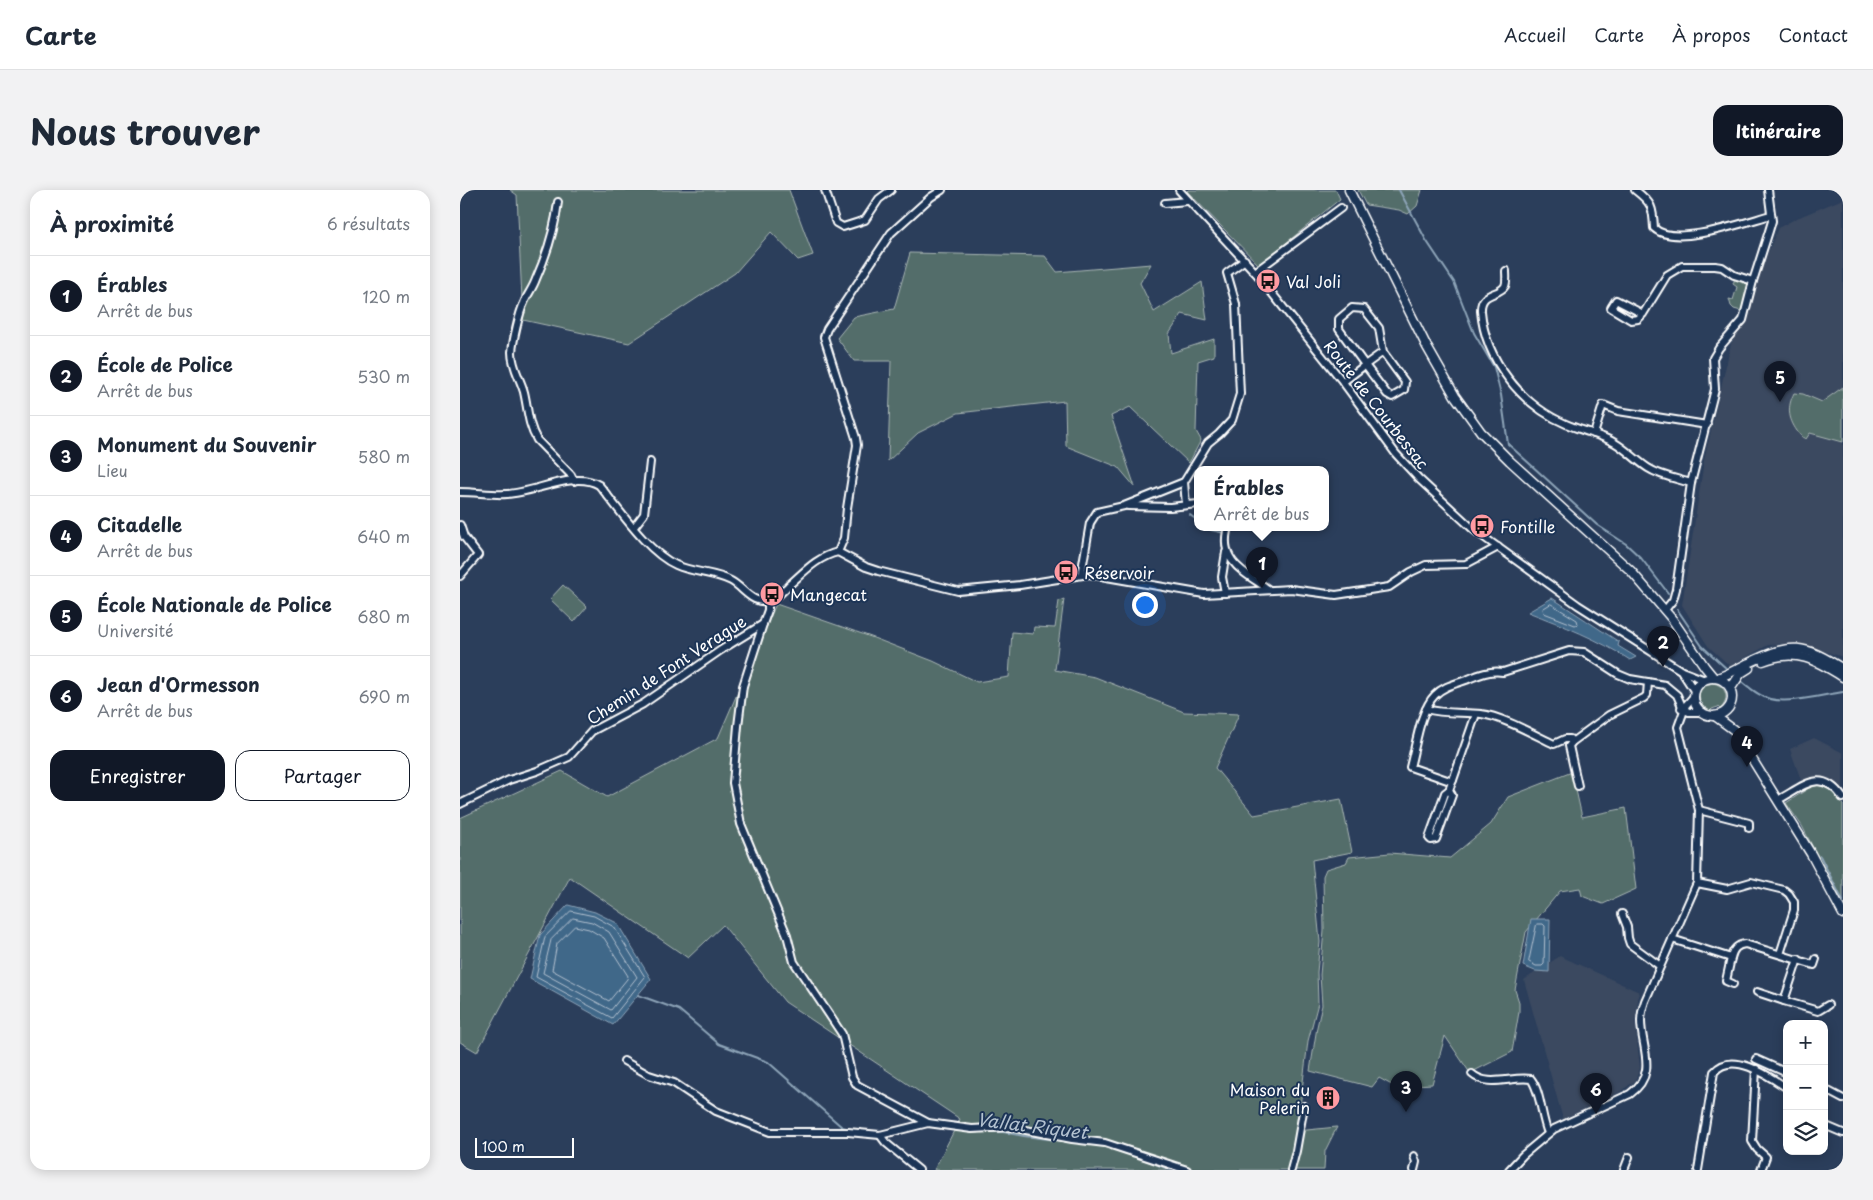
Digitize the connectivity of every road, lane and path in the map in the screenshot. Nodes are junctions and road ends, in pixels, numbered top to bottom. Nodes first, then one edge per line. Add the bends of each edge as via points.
1 (825, 190) edge
2 (891, 190) edge
3 (942, 190) edge
4 (1179, 190) edge
5 (1349, 190) edge
6 (1635, 190) edge
7 (1768, 190) edge
8 (1187, 201) junction
9 (558, 202) dead end
10 (1165, 203) dead end
11 (1341, 208) dead end
12 (1771, 215) junction
13 (1245, 260) junction
14 (1506, 271) dead end
15 (1255, 272) junction
16 (1753, 280) junction
17 (1642, 314) dead end
18 (1384, 352) junction
19 (1365, 365) junction
20 (1343, 382) junction
21 (1707, 425) junction
22 (1594, 434) junction
23 (650, 462) dead end
24 (574, 480) junction
25 (1184, 482) junction
26 (1692, 483) junction
27 (460, 492) edge
28 (1194, 504) edge
29 (1186, 505) junction
30 (1124, 506) junction
31 (460, 525) edge
32 (634, 527) junction
33 (1227, 531) edge
34 (1498, 547) junction
35 (838, 552) junction
36 (1226, 552) junction
37 (1081, 575) junction
38 (460, 576) edge
39 (1268, 589) junction
40 (1225, 593) junction
41 (768, 601) junction
42 (1665, 610) junction
43 (763, 624) junction
44 (1843, 669) edge
45 (1682, 671) junction
46 (1843, 677) edge
47 (1710, 679) junction
48 (1648, 682) junction
49 (1730, 688) junction
50 (1695, 694) junction
51 (1730, 705) junction
52 (1426, 709) junction
53 (1684, 711) junction
54 (1703, 712) junction
55 (1476, 714) junction
56 (1716, 716) junction
57 (1734, 730) junction
58 (1572, 742) junction
59 (1453, 780) junction
60 (1578, 786) dead end
61 (1449, 790) junction
62 (1843, 798) edge
63 (1778, 800) junction
64 (460, 804) edge
65 (1699, 810) junction
66 (1748, 828) dead end
67 (1697, 883) junction
68 (1622, 914) dead end
69 (1843, 914) edge
70 (1672, 939) junction
71 (1780, 954) junction
72 (1731, 958) junction
73 (1798, 959) junction
74 (1816, 959) dead end
75 (1660, 966) junction
76 (1733, 984) dead end
77 (1757, 992) dead end
78 (1784, 1001) junction
79 (1828, 1006) dead end
80 (1756, 1059) dead end
81 (624, 1061) dead end
82 (1756, 1070) junction
83 (1783, 1071) edge
84 (1472, 1074) dead end
85 (1783, 1086) edge
86 (1828, 1091) edge
87 (1843, 1099) edge
88 (1304, 1106) dead end
89 (928, 1123) junction
90 (1828, 1127) edge
91 (1548, 1133) junction
92 (1843, 1133) edge
93 (880, 1134) junction
94 (1629, 1157) dead end
95 (1415, 1159) dead end
96 (919, 1170) edge
97 (1187, 1170) edge
98 (1291, 1170) edge
99 (1414, 1170) edge
100 (1509, 1170) edge
101 (1624, 1170) edge
102 (1698, 1170) edge
103 (1761, 1170) edge

1 - 2 street via 836,223 843,227 865,220 879,199
3 - 35 street via 892,233 824,337 857,445 844,538
4 - 8 street, Route de Courbessac
5 - 42 street via 1427,347 1455,396 1481,432 1631,571
6 - 12 street via 1649,201 1654,210 1654,228 1662,234 1718,230
7 - 12 street
8 - 10 street
8 - 13 street, Route de Courbessac
9 - 24 street via 550,243 522,307 512,352 534,434
11 - 15 street
12 - 16 street
13 - 15 street, Route de Courbessac
13 - 25 street via 1227,273 1236,304 1240,394 1232,420 1208,443
14 - 22 street via 1504,287 1489,293 1481,308 1492,354 1511,382 1537,408 1565,424
15 - 20 street, Route de Courbessac
16 - 17 street via 1734,275 1722,267 1682,266 1667,275
16 - 21 street via 1743,320 1713,358 1714,389
18 - 19 street
18 - 19 street via 1405,382 1404,390 1392,397 1387,394
18 - 19 street via 1379,328 1364,309 1352,308 1339,319 1339,329
19 - 20 street
20 - 34 street, Route de Courbessac via 1390,447 1419,479 1474,530
21 - 22 street via 1618,411 1603,405
21 - 26 street
22 - 26 street via 1616,443 1650,470
23 - 32 street via 644,514
24 - 27 street via 508,494
24 - 32 street via 591,480 599,485
25 - 29 street
25 - 30 street
26 - 42 street via 1676,589
28 - 29 street
29 - 30 street
30 - 37 street via 1097,512 1090,523
31 - 38 street via 464,537 478,555
32 - 41 street via 651,548 674,565 730,580 753,598
33 - 36 street
34 - 39 street via 1466,564 1426,565 1389,588 1336,595
34 - 45 street, Route de Courbessac via 1578,606
35 - 37 street via 878,571 958,591
35 - 41 street via 813,564 776,598
36 - 39 street via 1232,561
36 - 40 street via 1222,577
37 - 40 street via 1204,594
39 - 40 street
41 - 43 street, Chemin de Font Verague
42 - 47 street via 1692,646
43 - 64 street, Chemin de Font Verague via 643,704 592,731 568,757
43 - 89 street via 743,686 738,726 733,783 741,824 787,935 794,962 842,1034 857,1085
44 - 47 street via 1804,648 1788,648
45 - 47 street, Route de Courbessac
45 - 50 street, Route de Courbessac
46 - 49 street via 1808,658 1786,655 1766,660 1740,673
47 - 49 street via 1727,683
47 - 50 street via 1697,687
48 - 52 street via 1618,674 1584,652 1569,651 1503,672 1493,671 1450,684 1435,695
48 - 53 street via 1665,685 1674,692 1675,703
48 - 58 street via 1644,698 1609,715
49 - 51 street
50 - 53 street
50 - 54 street via 1698,708
51 - 56 street
51 - 57 street
52 - 55 street
52 - 59 street via 1410,767
53 - 54 street
53 - 65 street via 1678,727
54 - 56 street
55 - 58 street via 1501,720 1554,744 1565,739
55 - 59 street
56 - 57 street
57 - 63 street
58 - 60 street via 1569,746
59 - 61 street
61 - 61 street via 1445,793 1431,840 1436,839 1452,795
62 - 63 street via 1828,782 1817,781 1806,783
63 - 69 street
65 - 66 street via 1749,823
65 - 67 street
67 - 70 street
67 - 71 street via 1727,889 1751,882 1789,894 1794,910
68 - 75 street via 1630,944
70 - 72 street
70 - 75 street
71 - 72 street via 1745,944 1734,949
71 - 73 street
72 - 76 street via 1726,981
73 - 74 street via 1814,965
73 - 78 street
75 - 91 street via 1642,1012 1647,1062 1638,1089
77 - 78 street
78 - 79 street via 1818,1011
80 - 83 street
81 - 93 street via 649,1075 674,1083 716,1111 770,1132
82 - 85 street
82 - 102 street via 1744,1064 1733,1064 1718,1067 1714,1072
82 - 103 street via 1752,1141 1766,1157
84 - 91 street via 1478,1080 1531,1079
86 - 87 street
88 - 98 street
89 - 93 street
89 - 97 street via 972,1129 1010,1127 1105,1143
90 - 92 street
91 - 100 street
93 - 96 street via 886,1143
94 - 101 street
95 - 99 street

